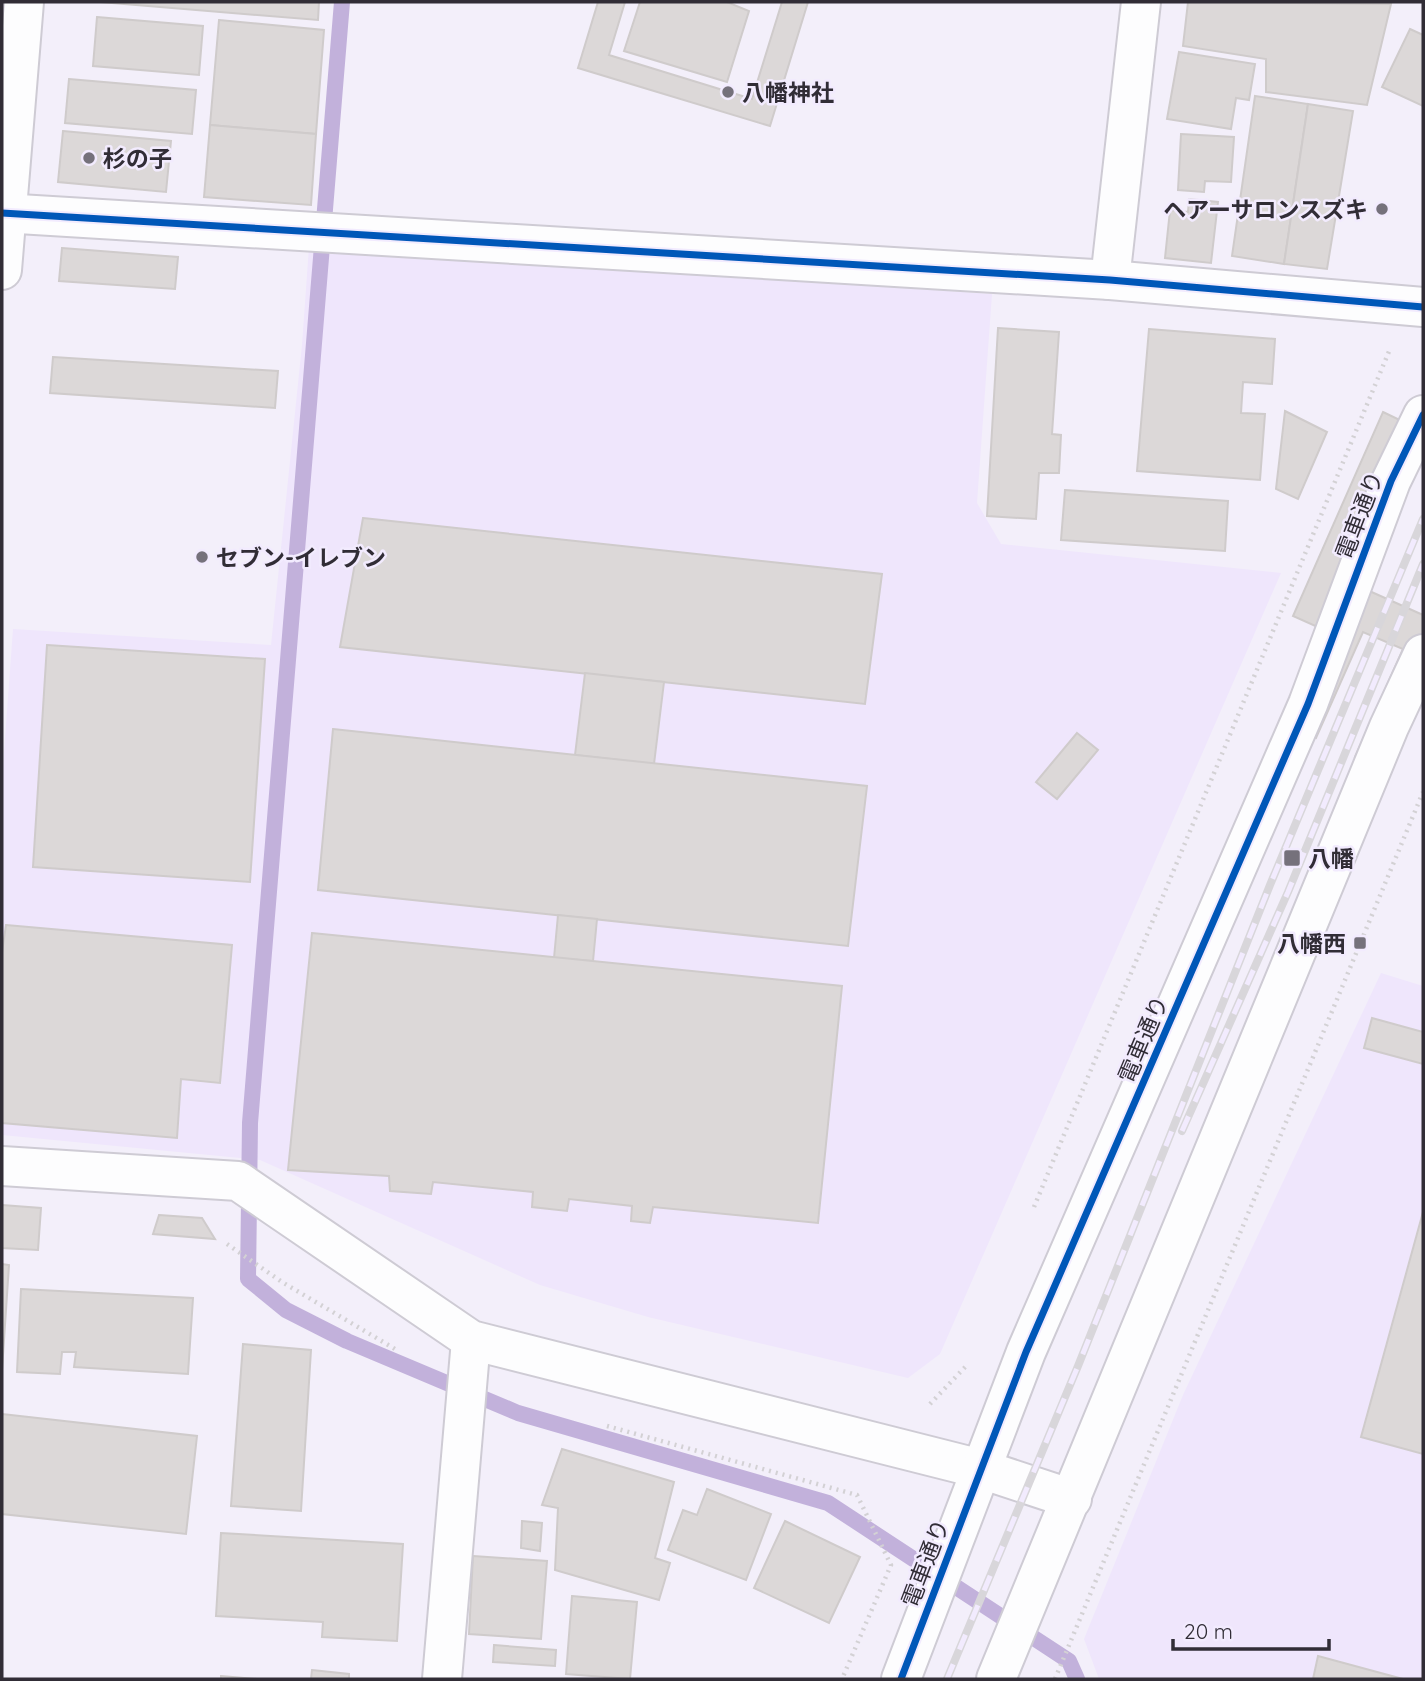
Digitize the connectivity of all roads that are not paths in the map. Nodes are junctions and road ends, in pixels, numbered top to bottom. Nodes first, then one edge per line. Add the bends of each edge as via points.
1 (23, 2) edge
2 (1141, 2) edge
3 (4, 213) edge
4 (2, 270) edge
5 (1110, 280) junction
6 (1423, 307) edge
7 (1423, 415) edge
8 (1423, 654) edge
9 (2, 1166) edge
10 (471, 1340) junction
11 (981, 1469) junction
12 (1072, 1499) junction
13 (442, 1679) edge
14 (901, 1679) edge
15 (996, 1679) edge

1 - 3 street
2 - 5 street
3 - 4 street
3 - 5 street
5 - 6 street
7 - 11 street, 電車通り via 1391,481 1308,704 1026,1352
8 - 12 street
9 - 10 street via 237,1181
10 - 11 street
10 - 13 street
11 - 12 street
11 - 14 street, 電車通り
12 - 15 street

